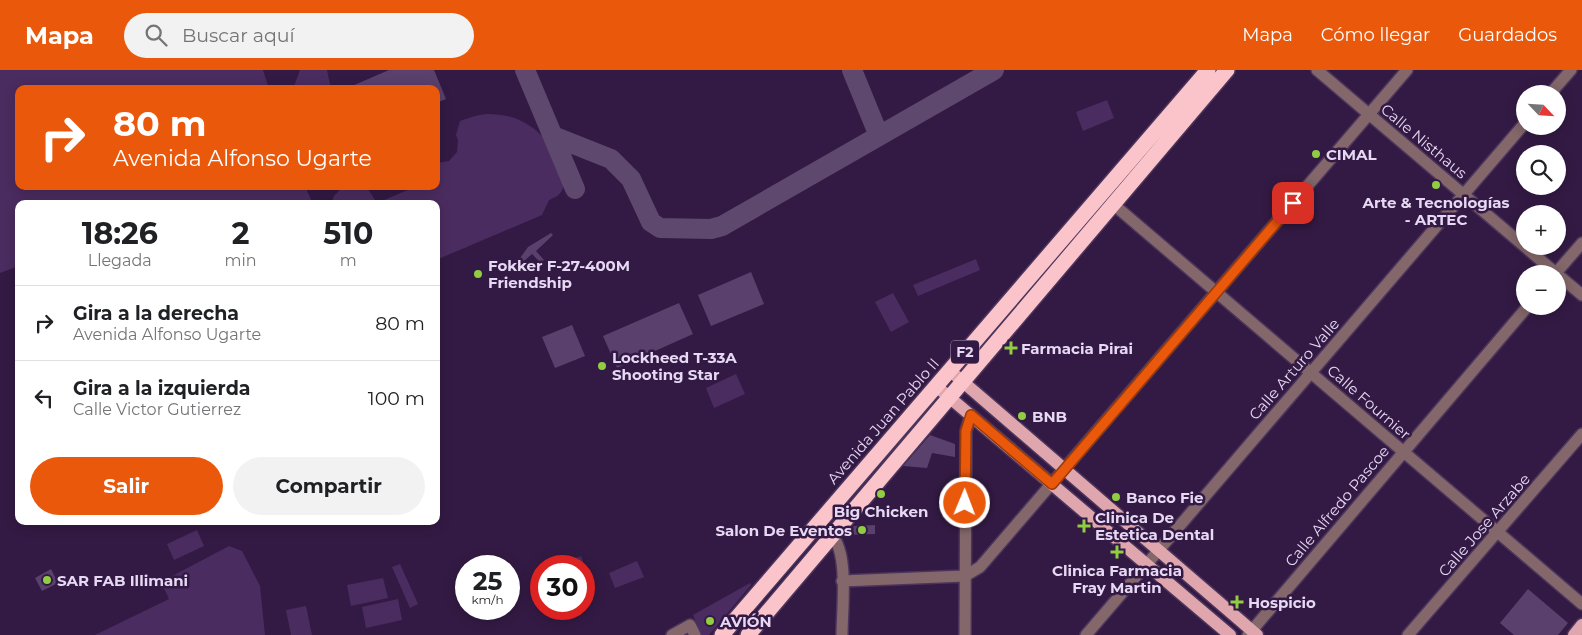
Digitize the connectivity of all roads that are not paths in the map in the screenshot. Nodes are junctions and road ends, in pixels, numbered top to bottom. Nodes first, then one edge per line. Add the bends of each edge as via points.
1 (1208, 70) edge
2 (1227, 70) edge
3 (1317, 70) edge
4 (1407, 70) edge
5 (1571, 70) edge
6 (1558, 85) edge
7 (1369, 114) junction
8 (1516, 134) edge
9 (1464, 195) junction
10 (1113, 204) junction
11 (1582, 243) edge
12 (1546, 265) edge
13 (1564, 265) edge
14 (1566, 282) edge
15 (1218, 292) junction
16 (1582, 295) edge
17 (1520, 315) edge
18 (950, 370) junction
19 (1312, 373) junction
20 (963, 382) junction
21 (936, 386) junction
22 (950, 397) junction
23 (971, 415) junction
24 (1582, 434) edge
25 (1404, 451) junction
26 (1065, 470) junction
27 (1052, 484) junction
28 (1498, 532) junction
29 (832, 536) junction
30 (1157, 551) junction
31 (1146, 563) junction
32 (965, 576) junction
33 (842, 581) junction
34 (1582, 604) edge
35 (1582, 626) edge
36 (693, 630) edge
37 (677, 634) edge
38 (1253, 634) edge
39 (722, 635) edge
40 (748, 635) edge
41 (842, 635) edge
42 (965, 635) edge
43 (1086, 635) edge
44 (1230, 635) edge
45 (1408, 635) edge
46 (1574, 635) edge

1 - 18 highway, Avenida Juan Pablo II / F2
2 - 10 highway, F2
3 - 7 street, Calle Nisthaus
4 - 7 street
5 - 6 street
7 - 9 street, Calle Nisthaus
7 - 15 street
8 - 9 street, Calle Arturo Valle
9 - 12 street, Calle Nisthaus
9 - 19 street, Calle Arturo Valle
10 - 15 street, Calle Fournier
10 - 20 highway, F2
11 - 13 street
14 - 16 street, Calle Nisthaus
15 - 19 street, Calle Fournier
15 - 26 street
17 - 25 street, Calle Alfredo Pascoe
18 - 20 main road
18 - 21 highway, Avenida Juan Pablo II / F2
19 - 25 street, Calle Fournier
19 - 30 street, Calle Arturo Valle
20 - 22 highway, F2
20 - 26 main road
21 - 22 main road
21 - 39 highway, Avenida Juan Pablo II / F2
22 - 23 main road
22 - 29 highway, F2
23 - 27 main road
23 - 32 street via 966,431
24 - 28 street, Calle Jose Arzabe
25 - 28 street, Calle Fournier
25 - 38 street, Calle Alfredo Pascoe
26 - 27 street
26 - 30 main road
27 - 31 main road
27 - 32 street via 987,560
28 - 34 street, Calle Fournier
28 - 45 street, Calle Jose Arzabe
29 - 33 street via 841,551
29 - 40 highway, F2
30 - 31 street, Calle Arturo Valle
30 - 38 main road
31 - 43 street, Calle Arturo Valle
31 - 44 main road
32 - 33 street
32 - 42 street
33 - 41 street
35 - 46 main road
36 - 37 street

